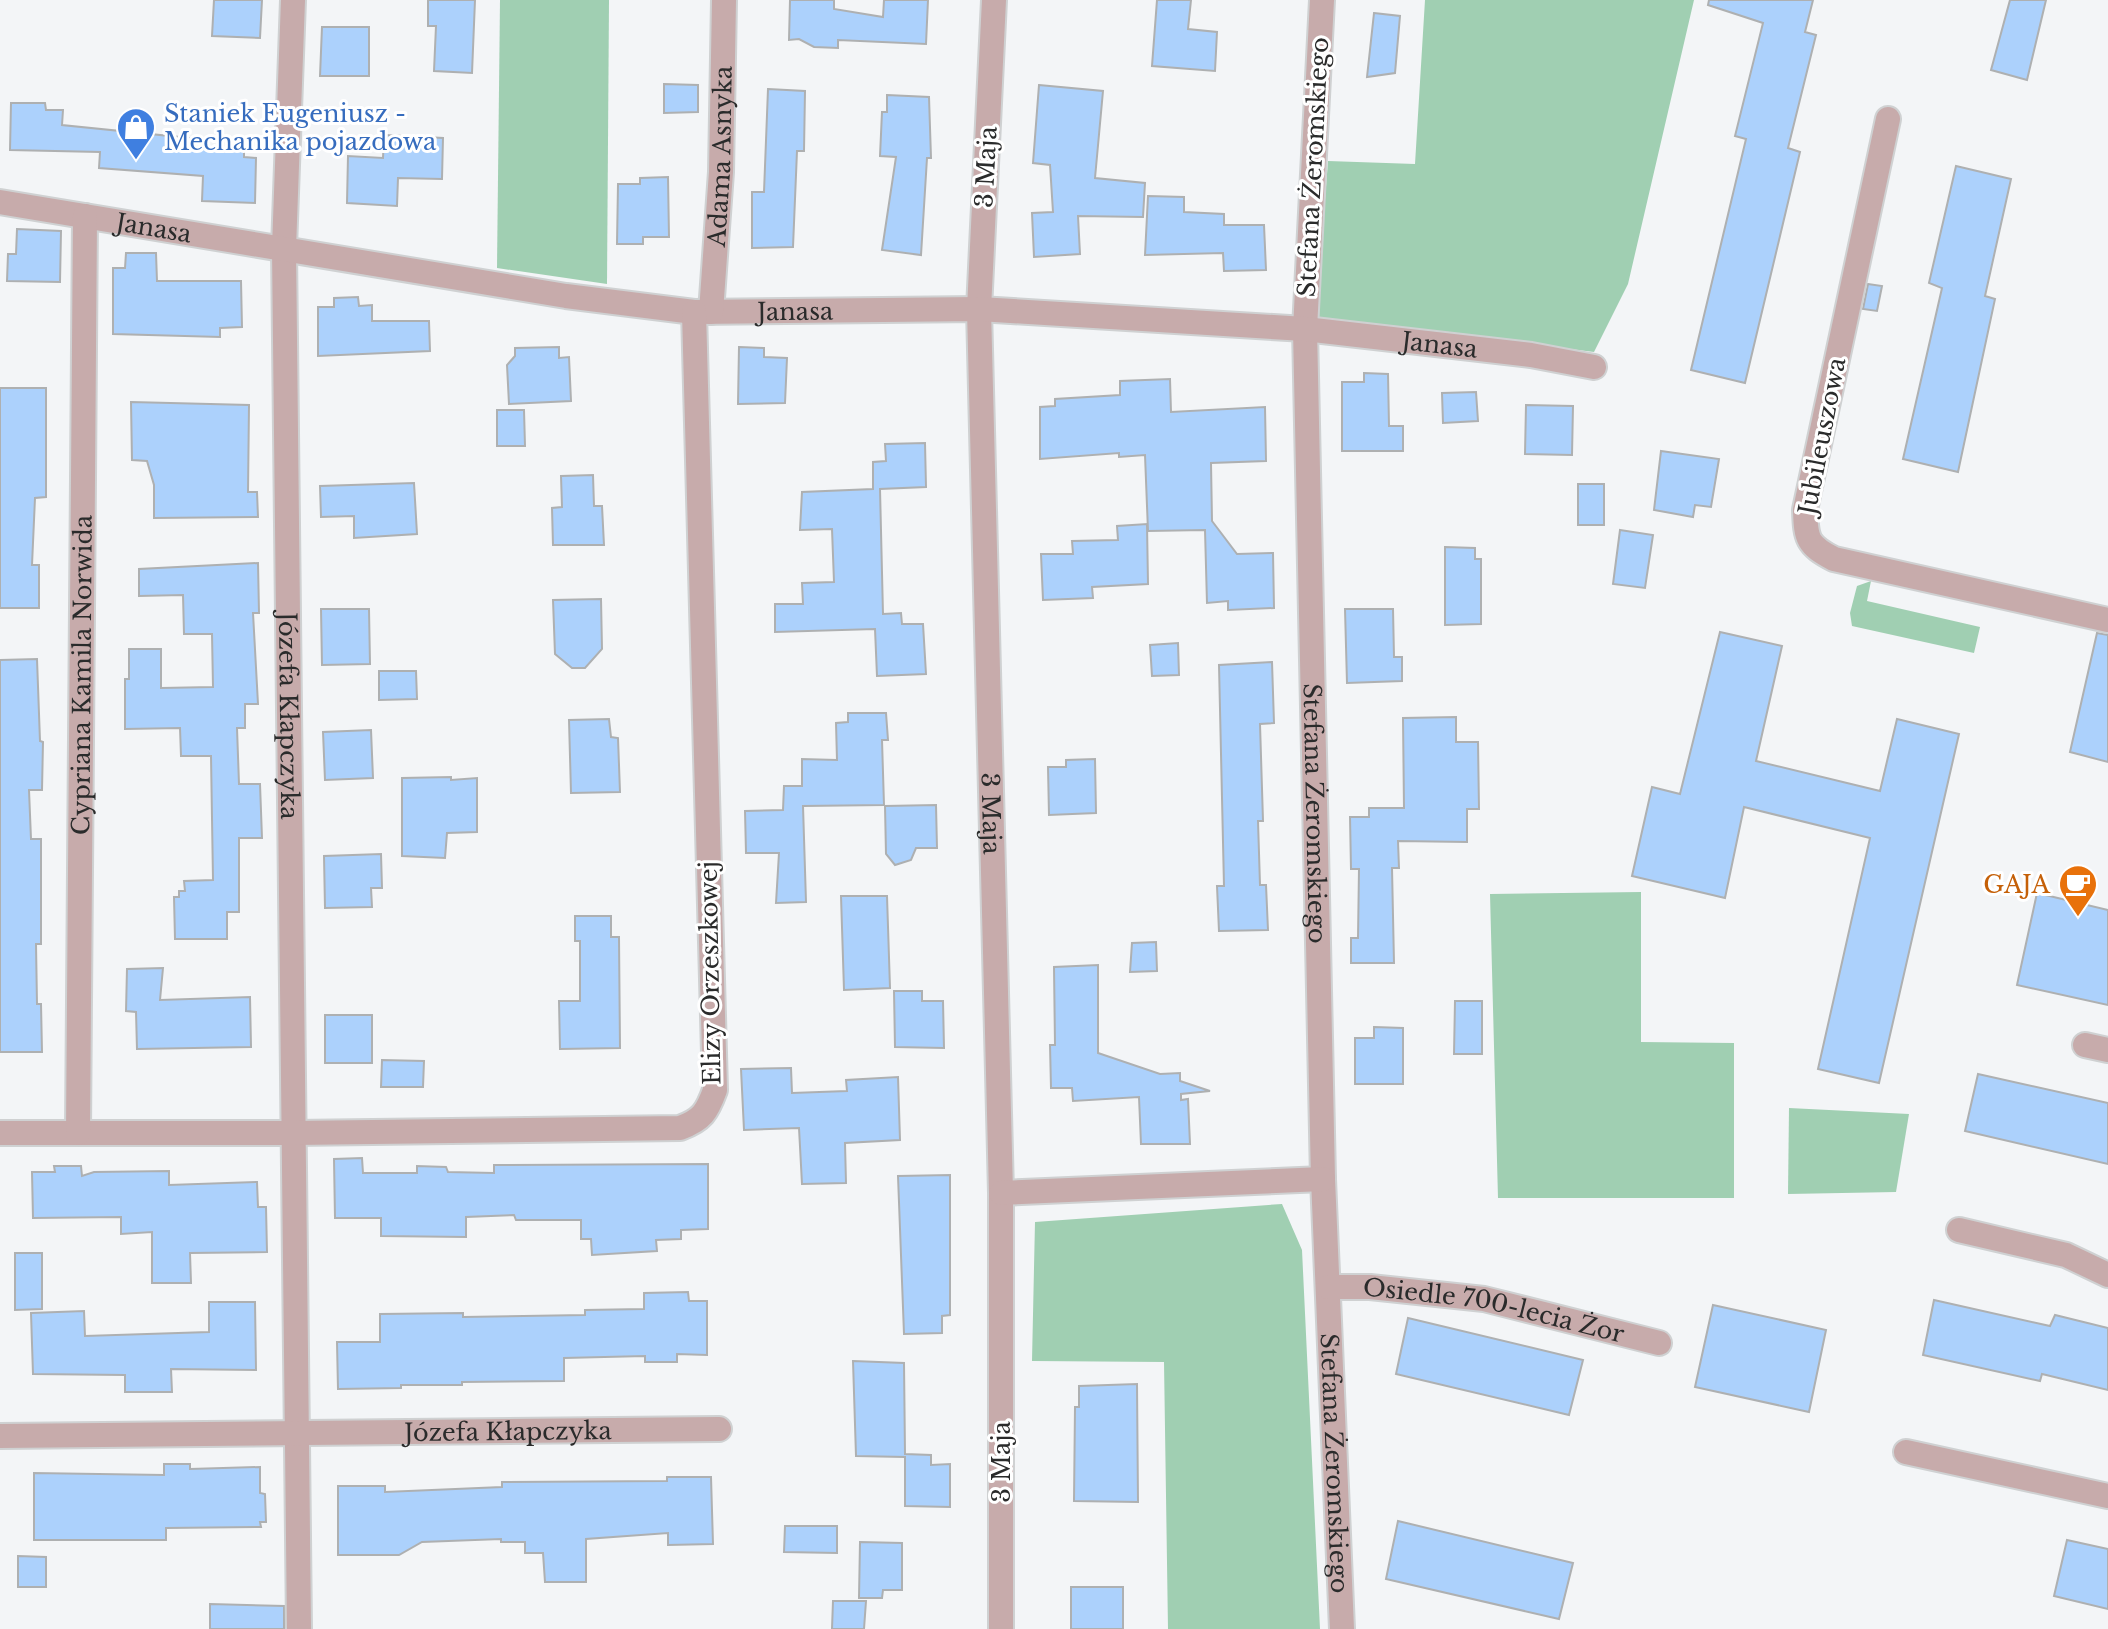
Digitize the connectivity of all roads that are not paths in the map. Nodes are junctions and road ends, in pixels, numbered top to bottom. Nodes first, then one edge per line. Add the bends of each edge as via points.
1 (293, 0) edge
2 (724, 0) edge
3 (994, 0) edge
4 (1322, 0) edge
5 (1888, 119) dead end
6 (0, 202) edge
7 (85, 216) junction
8 (284, 248) junction
9 (979, 309) junction
10 (702, 312) junction
11 (1305, 329) junction
12 (1594, 367) dead end
13 (2108, 620) edge
14 (0, 1133) edge
15 (78, 1133) junction
16 (294, 1133) junction
17 (1323, 1179) junction
18 (1001, 1193) junction
19 (1959, 1230) dead end
20 (2108, 1275) edge
21 (1328, 1287) junction
22 (1659, 1343) dead end
23 (719, 1429) dead end
24 (296, 1433) junction
25 (0, 1436) edge
26 (1906, 1452) dead end
27 (2108, 1496) edge
28 (299, 1629) edge
29 (1001, 1629) edge
30 (1342, 1629) edge

1 - 8 street, Józefa Kłapczyka
2 - 10 street, Adama Asnyka via 721,172
3 - 9 street, 3 Maja
4 - 11 street, Stefana Żeromskiego
5 - 13 street, Jubileuszowa via 1805,510 1805,532 1811,545 1834,559
6 - 7 street, Janasa
7 - 8 street, Janasa
7 - 15 street, Cypriana Kamila Norwida
8 - 10 street, Janasa via 566,296
8 - 16 street, Józefa Kłapczyka
9 - 10 street, Janasa
9 - 11 street, Janasa
9 - 18 street, 3 Maja
10 - 16 street, Elizy Orzeszkowej via 715,1090 707,1112 680,1128
11 - 12 street, Janasa
11 - 17 street, Stefana Żeromskiego
14 - 15 street, Elizy Orzeszkowej
15 - 16 street, Elizy Orzeszkowej
16 - 24 street, Józefa Kłapczyka
17 - 18 street
17 - 21 street, Stefana Żeromskiego
18 - 29 street, 3 Maja
19 - 20 street via 2066,1255
21 - 22 street, Osiedle 700-lecia Żor via 1484,1299
21 - 30 street, Stefana Żeromskiego
23 - 24 street, Józefa Kłapczyka
24 - 25 street, Józefa Kłapczyka
24 - 28 street, Józefa Kłapczyka
26 - 27 street

